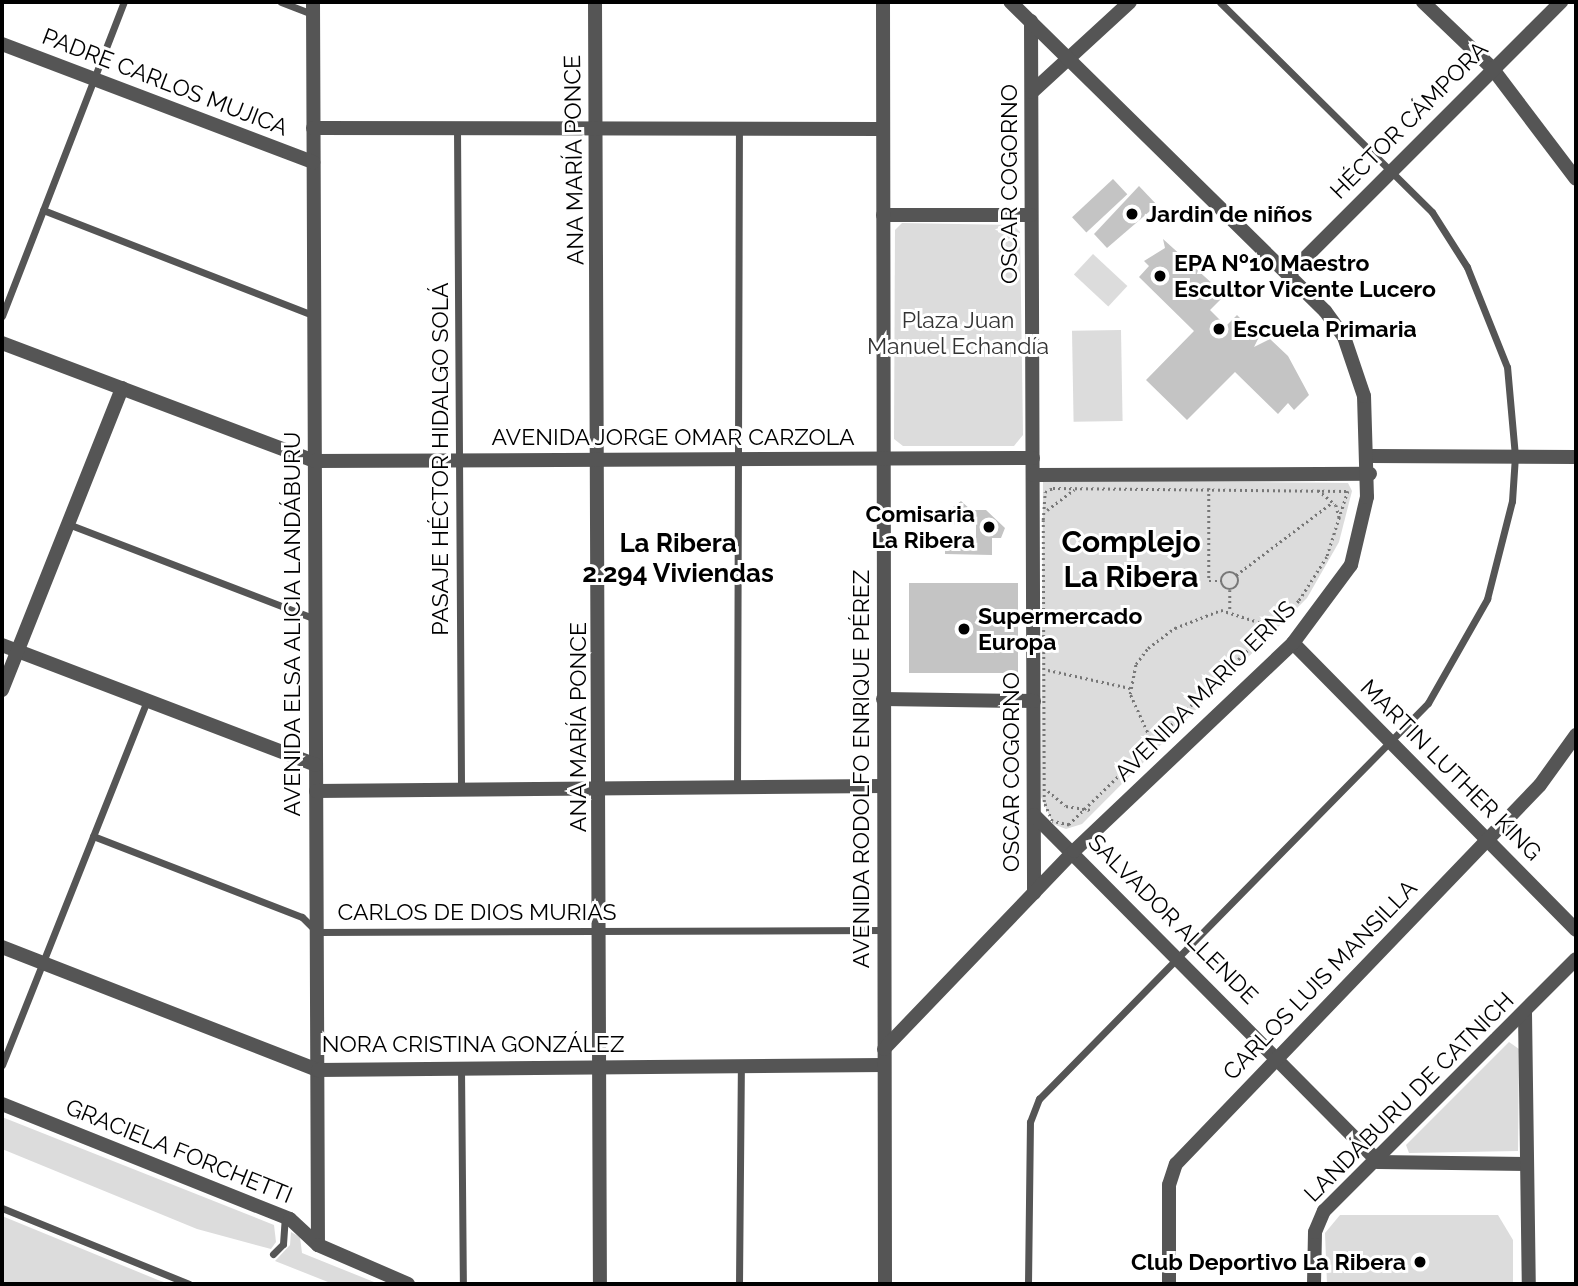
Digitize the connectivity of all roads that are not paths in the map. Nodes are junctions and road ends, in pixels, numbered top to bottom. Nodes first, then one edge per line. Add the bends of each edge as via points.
1 (124, 2) edge
2 (281, 2) edge
3 (595, 2) edge
4 (883, 2) edge
5 (1011, 2) edge
6 (1130, 2) edge
7 (1220, 2) edge
8 (1423, 2) edge
9 (1561, 2) edge
10 (313, 8) edge
11 (1031, 21) junction
12 (2, 44) edge
13 (1072, 59) junction
14 (1492, 68) junction
15 (93, 81) junction
16 (1032, 92) junction
17 (596, 127) junction
18 (313, 128) junction
19 (457, 128) junction
20 (739, 128) junction
21 (883, 129) junction
22 (313, 162) junction
23 (1390, 169) junction
24 (1576, 179) edge
25 (43, 210) junction
26 (883, 215) junction
27 (1031, 215) junction
28 (1292, 272) junction
29 (313, 315) junction
30 (2, 316) edge
31 (2, 343) edge
32 (122, 388) junction
33 (1369, 456) junction
34 (1515, 456) junction
35 (1576, 457) edge
36 (884, 458) junction
37 (1033, 458) junction
38 (736, 459) junction
39 (459, 460) junction
40 (599, 460) junction
41 (314, 461) junction
42 (1370, 474) junction
43 (1033, 475) junction
44 (68, 524) junction
45 (315, 620) junction
46 (1293, 643) junction
47 (2, 645) edge
48 (17, 652) junction
49 (2, 690) edge
50 (883, 699) junction
51 (147, 701) junction
52 (1034, 701) junction
53 (1576, 735) edge
54 (1391, 743) junction
55 (316, 765) junction
56 (883, 786) junction
57 (737, 787) junction
58 (601, 788) junction
59 (461, 790) junction
60 (316, 791) junction
61 (1034, 815) junction
62 (93, 836) junction
63 (1488, 840) junction
64 (1074, 851) junction
65 (1034, 893) junction
66 (601, 930) junction
67 (884, 930) junction
68 (1576, 930) edge
69 (317, 932) junction
70 (2, 947) edge
71 (1181, 956) junction
72 (1576, 959) edge
73 (41, 962) junction
74 (1525, 1013) junction
75 (884, 1049) junction
76 (1276, 1056) junction
77 (2, 1065) edge
78 (602, 1065) junction
79 (741, 1065) junction
80 (884, 1065) junction
81 (461, 1068) junction
82 (318, 1070) junction
83 (2, 1104) edge
84 (1378, 1162) junction
85 (1527, 1164) junction
86 (2, 1208) edge
87 (285, 1217) junction
88 (318, 1245) junction
89 (273, 1254) dead end
90 (189, 1284) edge
91 (408, 1284) edge
92 (463, 1284) edge
93 (600, 1284) edge
94 (739, 1284) edge
95 (885, 1284) edge
96 (1028, 1284) edge
97 (1169, 1284) edge
98 (1314, 1284) edge
99 (1529, 1284) edge

1 - 15 lane
2 - 10 lane
3 - 17 street, ANA MARÍA PONCE
4 - 21 street, AVENIDA RODOLFO ENRIQUE PÉREZ
5 - 11 street, AVENIDA MARIO ERNS
6 - 13 street
7 - 23 lane
8 - 14 street
9 - 14 street, HÉCTOR CÁMPORA
10 - 18 street, AVENIDA ELSA ALICIA LANDÁBURU
11 - 13 street, AVENIDA MARIO ERNS
11 - 16 street, OSCAR COGORNO
12 - 15 street, PADRE CARLOS MUJICA
13 - 16 street
13 - 28 street, AVENIDA MARIO ERNS
14 - 23 street, HÉCTOR CÁMPORA
14 - 24 street
15 - 22 street, PADRE CARLOS MUJICA
15 - 25 lane
16 - 27 street, OSCAR COGORNO
17 - 19 street, PADRE CARLOS MUJICA
17 - 20 street, PADRE CARLOS MUJICA
17 - 40 street, ANA MARÍA PONCE
18 - 19 street, PADRE CARLOS MUJICA
18 - 22 street, AVENIDA ELSA ALICIA LANDÁBURU
19 - 39 lane, PASAJE HÉCTOR HIDALGO SOLÁ
20 - 21 street, PADRE CARLOS MUJICA
20 - 38 lane
21 - 26 street, AVENIDA RODOLFO ENRIQUE PÉREZ
22 - 29 street, AVENIDA ELSA ALICIA LANDÁBURU
23 - 28 street, HÉCTOR CÁMPORA
23 - 34 lane via 1432,212 1492,320 1507,367
25 - 29 lane
25 - 30 lane
26 - 27 street
26 - 36 street, AVENIDA RODOLFO ENRIQUE PÉREZ
27 - 37 street, OSCAR COGORNO
28 - 33 street, AVENIDA MARIO ERNS via 1351,355 1364,396
29 - 41 street, AVENIDA ELSA ALICIA LANDÁBURU
31 - 32 street
32 - 41 street
32 - 44 street
33 - 34 street
33 - 42 street, AVENIDA MARIO ERNS
34 - 35 street
34 - 54 lane via 1501,562 1474,631 1429,703
36 - 37 street, AVENIDA JORGE OMAR CARZOLA
36 - 38 street, AVENIDA JORGE OMAR CARZOLA
36 - 50 street, AVENIDA RODOLFO ENRIQUE PÉREZ
37 - 43 street, OSCAR COGORNO
38 - 40 street, AVENIDA JORGE OMAR CARZOLA
38 - 57 lane
39 - 40 street, AVENIDA JORGE OMAR CARZOLA
39 - 41 street, AVENIDA JORGE OMAR CARZOLA
39 - 59 lane, PASAJE HÉCTOR HIDALGO SOLÁ
40 - 58 street, ANA MARÍA PONCE
41 - 45 street, AVENIDA ELSA ALICIA LANDÁBURU
42 - 43 street
42 - 46 street, AVENIDA MARIO ERNS via 1351,565
43 - 52 street, OSCAR COGORNO
44 - 45 lane
44 - 48 street
45 - 55 street, AVENIDA ELSA ALICIA LANDÁBURU
46 - 54 street, MARTIN LUTHER KING
46 - 64 street, AVENIDA MARIO ERNS
47 - 48 street
48 - 49 street
48 - 51 street
50 - 52 street
50 - 56 street, AVENIDA RODOLFO ENRIQUE PÉREZ
51 - 55 street
51 - 62 lane
52 - 61 street, OSCAR COGORNO
53 - 63 street, CARLOS LUIS MANSILLA
54 - 63 street, MARTIN LUTHER KING
54 - 71 lane
55 - 60 street, AVENIDA ELSA ALICIA LANDÁBURU
56 - 57 street
56 - 67 street, AVENIDA RODOLFO ENRIQUE PÉREZ
57 - 58 street
58 - 59 street
58 - 66 street, ANA MARÍA PONCE
59 - 60 street
60 - 69 street, AVENIDA ELSA ALICIA LANDÁBURU
61 - 64 street, SALVADOR ALLENDE
61 - 65 street, OSCAR COGORNO
62 - 69 lane, CARLOS DE DIOS MURIAS via 302,917
62 - 73 lane
63 - 68 street, MARTIN LUTHER KING
63 - 76 street, CARLOS LUIS MANSILLA
64 - 65 street, AVENIDA MARIO ERNS
64 - 71 street, SALVADOR ALLENDE
65 - 75 street, AVENIDA MARIO ERNS
66 - 67 lane, CARLOS DE DIOS MURIAS
66 - 69 lane, CARLOS DE DIOS MURIAS
66 - 78 street, ANA MARÍA PONCE
67 - 75 street, AVENIDA RODOLFO ENRIQUE PÉREZ
69 - 82 street, AVENIDA ELSA ALICIA LANDÁBURU
70 - 73 street, NORA CRISTINA GONZÁLEZ
71 - 76 street, SALVADOR ALLENDE
71 - 96 lane via 1032,1111
72 - 74 street, LANDÁBURU DE CATNICH
73 - 77 lane
73 - 82 street, NORA CRISTINA GONZÁLEZ
74 - 84 street, LANDÁBURU DE CATNICH
74 - 85 street
75 - 80 street, AVENIDA RODOLFO ENRIQUE PÉREZ
76 - 84 street, SALVADOR ALLENDE
76 - 97 street, CARLOS LUIS MANSILLA via 1171,1174
78 - 79 street, NORA CRISTINA GONZÁLEZ
78 - 81 street, NORA CRISTINA GONZÁLEZ
78 - 93 street, ANA MARÍA PONCE
79 - 80 street, NORA CRISTINA GONZÁLEZ
79 - 94 lane
80 - 95 street, AVENIDA RODOLFO ENRIQUE PÉREZ
81 - 82 street, NORA CRISTINA GONZÁLEZ
81 - 92 lane
82 - 88 street, AVENIDA ELSA ALICIA LANDÁBURU
83 - 87 street, GRACIELA FORCHETTI
84 - 85 street
84 - 98 street, LANDÁBURU DE CATNICH via 1317,1222
85 - 99 street
86 - 90 lane
87 - 88 street, GRACIELA FORCHETTI
87 - 89 lane via 283,1244
88 - 91 street, GRACIELA FORCHETTI

